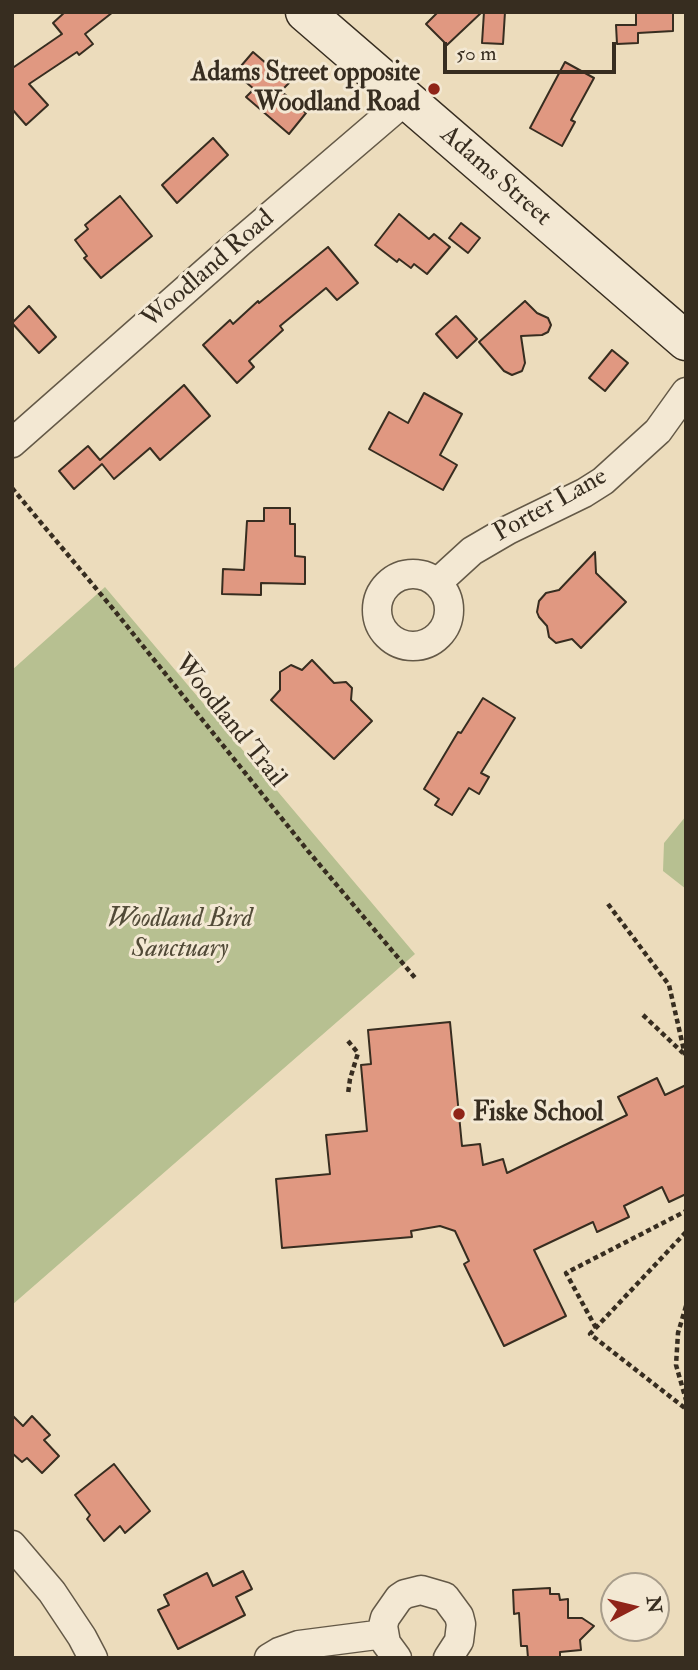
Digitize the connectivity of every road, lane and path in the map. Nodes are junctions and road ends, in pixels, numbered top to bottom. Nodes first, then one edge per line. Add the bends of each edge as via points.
1 (305, 12) edge
2 (407, 99) junction
3 (686, 341) edge
4 (686, 391) edge
5 (12, 443) edge
6 (12, 488) edge
7 (437, 583) dead end
8 (608, 904) dead end
9 (416, 979) dead end
10 (643, 1015) dead end
11 (348, 1041) dead end
12 (685, 1056) edge
13 (348, 1094) dead end
14 (686, 1211) edge
15 (686, 1233) edge
16 (686, 1307) edge
17 (596, 1328) junction
18 (686, 1400) edge
19 (686, 1409) edge
20 (12, 1545) edge
21 (390, 1646) edge
22 (93, 1658) edge
23 (270, 1658) edge
24 (448, 1658) edge

1 - 2 main road, Adams Street
2 - 3 main road, Adams Street
2 - 5 street, Woodland Road
4 - 7 street, Porter Lane via 658,431 603,481 472,551
6 - 9 path, Woodland Trail
8 - 12 path via 669,985
10 - 12 path
11 - 13 path via 358,1054
14 - 17 path via 566,1273
15 - 17 path
16 - 18 path via 676,1365
17 - 19 path via 590,1334
20 - 22 street via 52,1592
21 - 23 street via 299,1645
21 - 24 street via 385,1618 398,1598 413,1591 437,1593 451,1602 461,1624 459,1641

